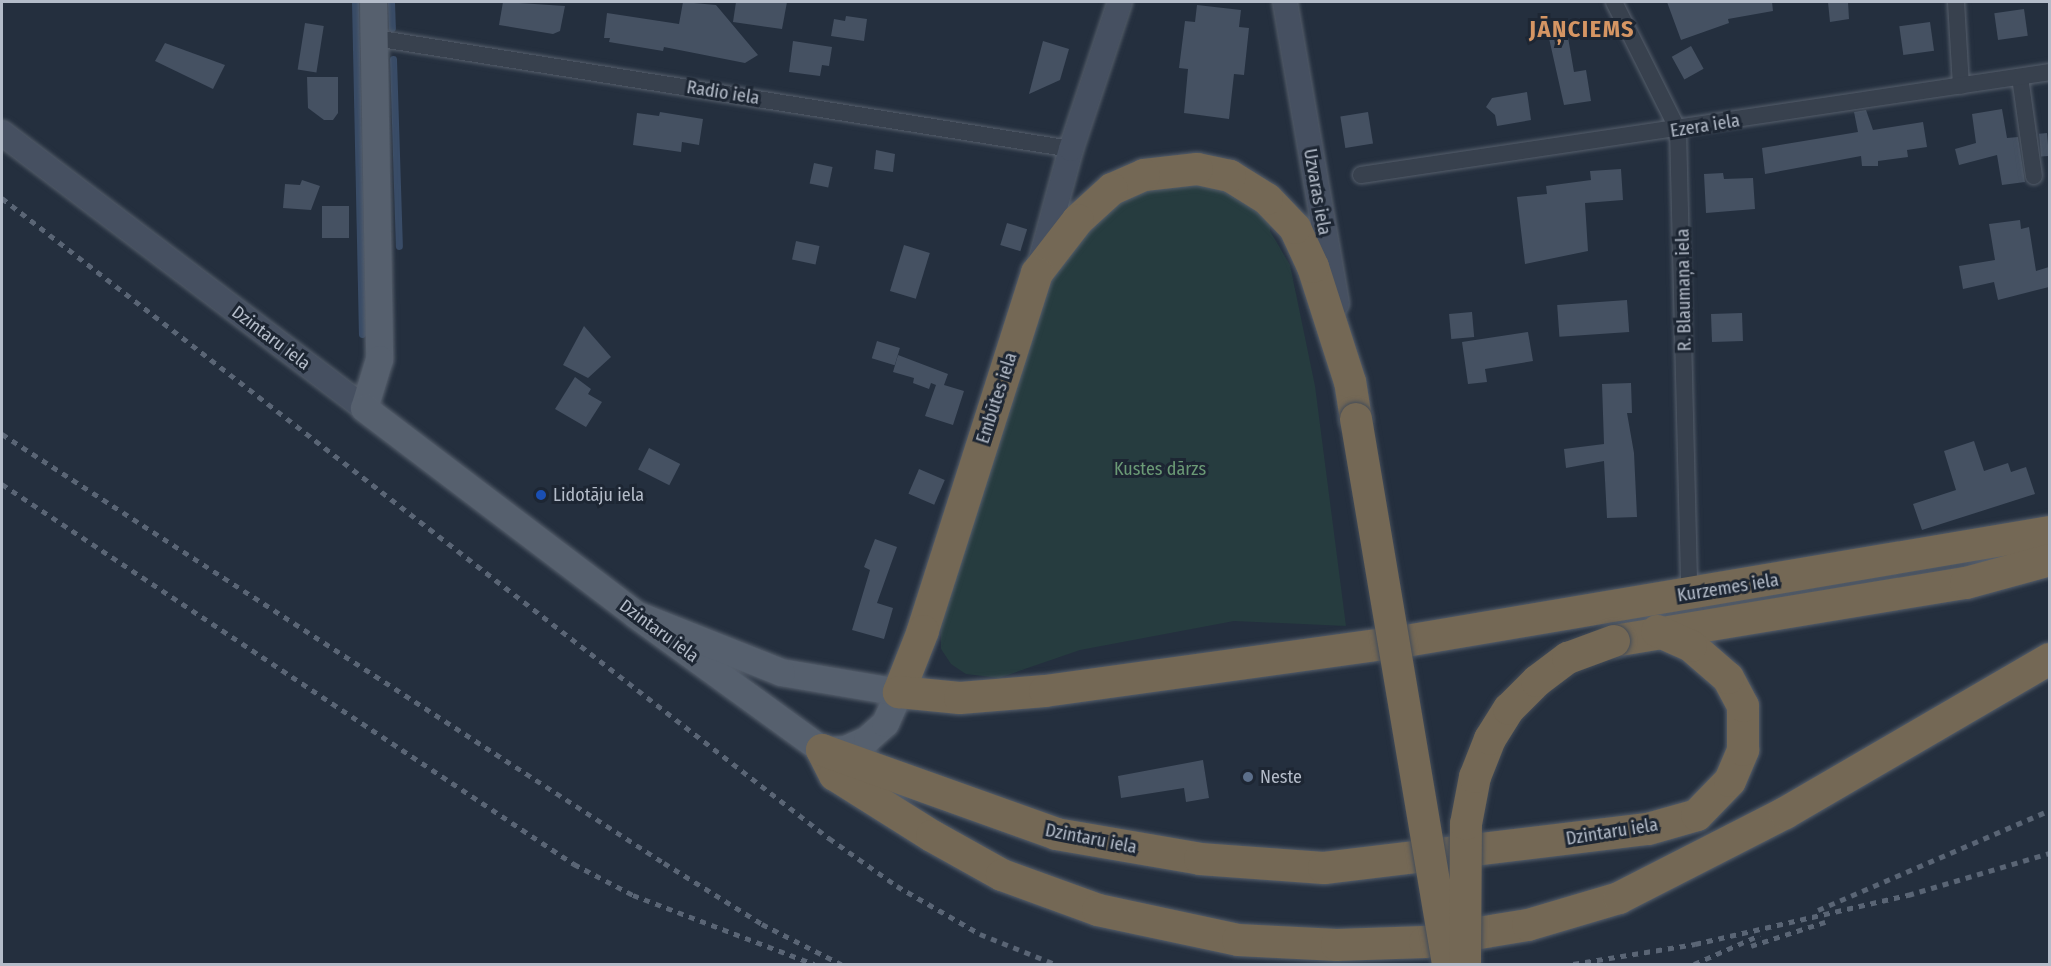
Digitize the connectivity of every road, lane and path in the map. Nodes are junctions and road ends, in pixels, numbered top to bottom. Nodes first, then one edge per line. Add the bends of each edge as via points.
1 (373, 2) edge
2 (1119, 2) edge
3 (1285, 2) edge
4 (1614, 2) edge
5 (1956, 2) edge
6 (375, 38) junction
7 (2049, 72) edge
8 (2020, 77) junction
9 (1961, 86) junction
10 (1678, 130) junction
11 (2, 133) edge
12 (1071, 150) junction
13 (1360, 175) dead end
14 (2034, 176) dead end
15 (1037, 273) junction
16 (1350, 382) junction
17 (364, 408) junction
18 (2049, 532) edge
19 (2049, 560) edge
20 (1689, 595) junction
21 (635, 615) junction
22 (1657, 631) junction
23 (2049, 659) edge
24 (899, 692) junction
25 (822, 750) junction
26 (1448, 964) edge
27 (1465, 964) edge

1 - 6 main road
2 - 12 street, Embūtes iela
3 - 16 street, Uzvaras iela
4 - 10 street, R. Blaumaņa iela
5 - 9 street
6 - 12 street, Radio iela
6 - 17 main road via 379,359
7 - 8 street, Ezera iela
8 - 9 street, Ezera iela
8 - 14 street
9 - 10 street, Ezera iela
10 - 13 street, Ezera iela
10 - 20 street, R. Blaumaņa iela
11 - 17 street, Dzintaru iela
12 - 15 street, Embūtes iela
15 - 16 highway via 1077,220 1112,189 1170,170 1197,169 1230,176 1267,199 1295,228 1313,267
15 - 24 highway, Embūtes iela
16 - 26 highway, bridge
17 - 21 main road, Dzintaru iela
18 - 20 highway, Kurzemes iela
19 - 22 highway via 1966,583
20 - 24 highway, Kurzemes iela via 1406,642 1045,691 960,698
21 - 24 main road via 781,672
21 - 25 main road, Dzintaru iela
22 - 25 highway, Dzintaru iela via 1691,646 1728,678 1743,706 1743,750 1730,781 1697,815 1648,830 1324,868 1200,859 1056,834
22 - 27 highway, bridge via 1568,658 1509,709 1490,739 1475,777 1466,824
23 - 25 highway via 1785,813 1619,898 1528,925 1425,942 1337,945 1238,940 1098,910 1002,875 932,836 835,775
24 - 25 main road, Embūtes iela via 885,723 867,739 845,749

